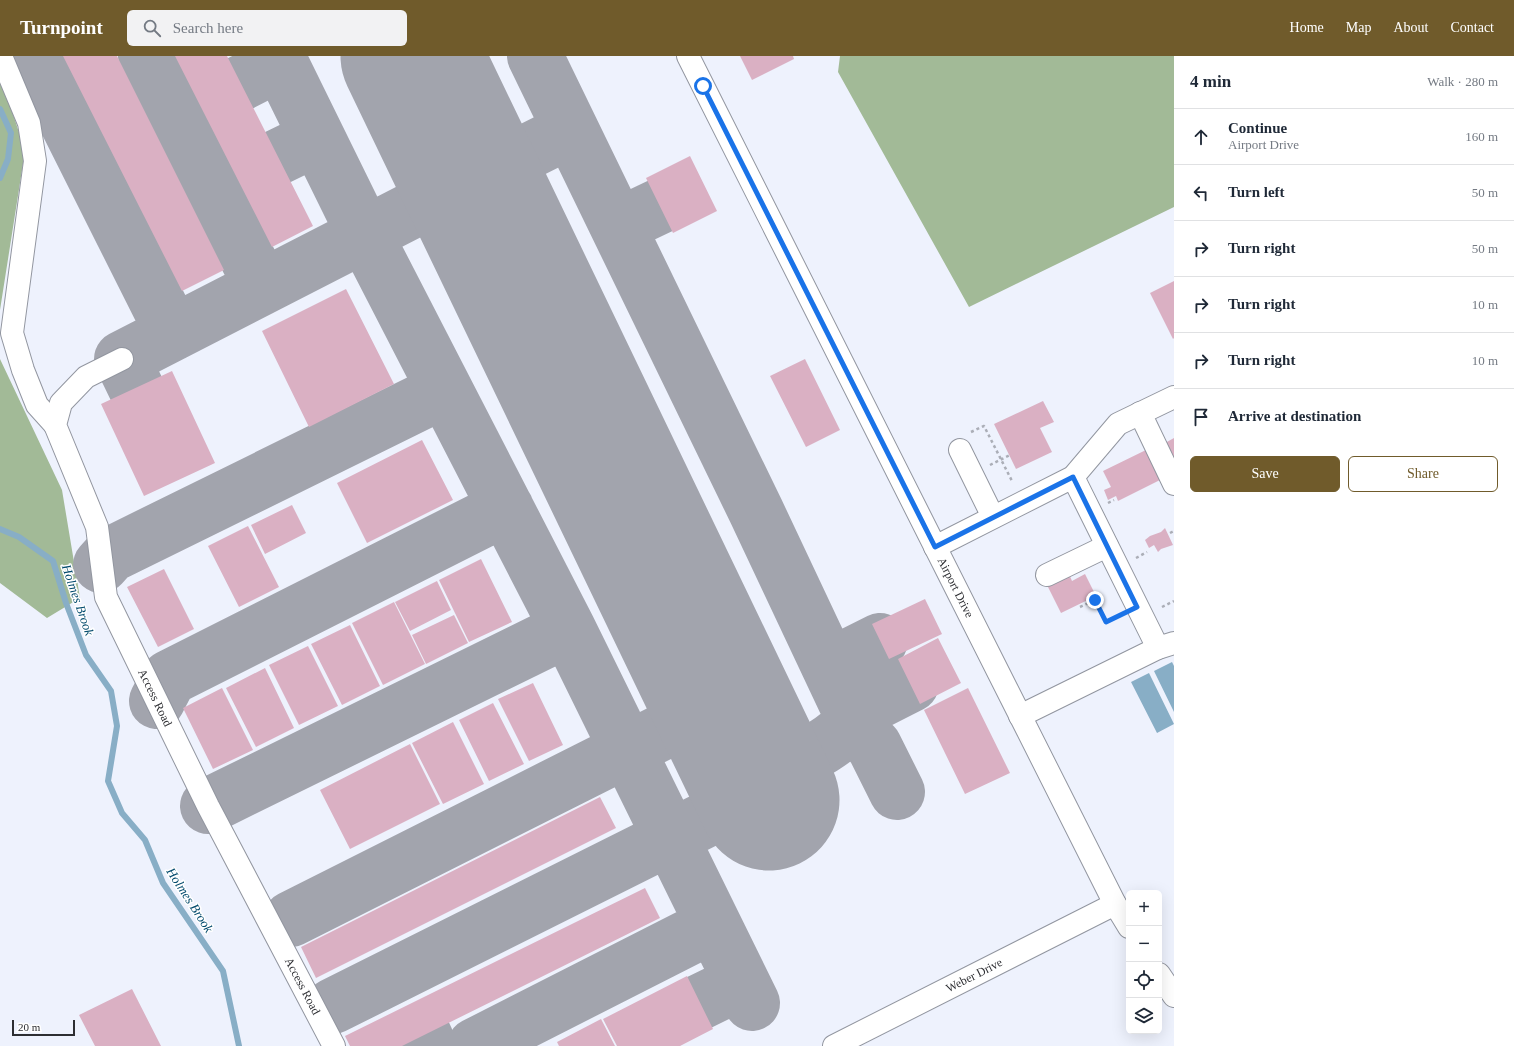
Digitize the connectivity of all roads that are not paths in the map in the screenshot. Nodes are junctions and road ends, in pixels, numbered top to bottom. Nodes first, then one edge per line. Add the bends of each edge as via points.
1 (1, 56) edge
2 (688, 56) edge
3 (122, 359) dead end
4 (1174, 397) edge
5 (1140, 413) junction
6 (55, 425) junction
7 (964, 442) road end
8 (1073, 477) junction
9 (1174, 484) edge
10 (993, 517) junction
11 (1107, 546) junction
12 (935, 547) junction
13 (1047, 575) dead end
14 (1166, 646) edge
15 (1020, 716) junction
16 (1115, 904) junction
17 (1128, 926) edge
18 (1162, 978) edge
19 (1174, 996) edge
20 (334, 1046) edge
21 (834, 1046) edge

1 - 6 street, Access Road via 28,123 35,160 12,333 37,405
2 - 12 street, Airport Drive
3 - 6 street via 86,377 61,403
4 - 5 street
5 - 8 street via 1118,424
5 - 9 street
6 - 20 street, Access Road via 97,527 106,597 208,806
7 - 10 street
8 - 10 street
8 - 11 street
10 - 12 street
11 - 13 street
11 - 14 street via 1137,607
12 - 15 street, Airport Drive
14 - 15 street
15 - 16 street, Airport Drive
16 - 17 street, Airport Drive
16 - 21 street, Weber Drive
18 - 19 street

